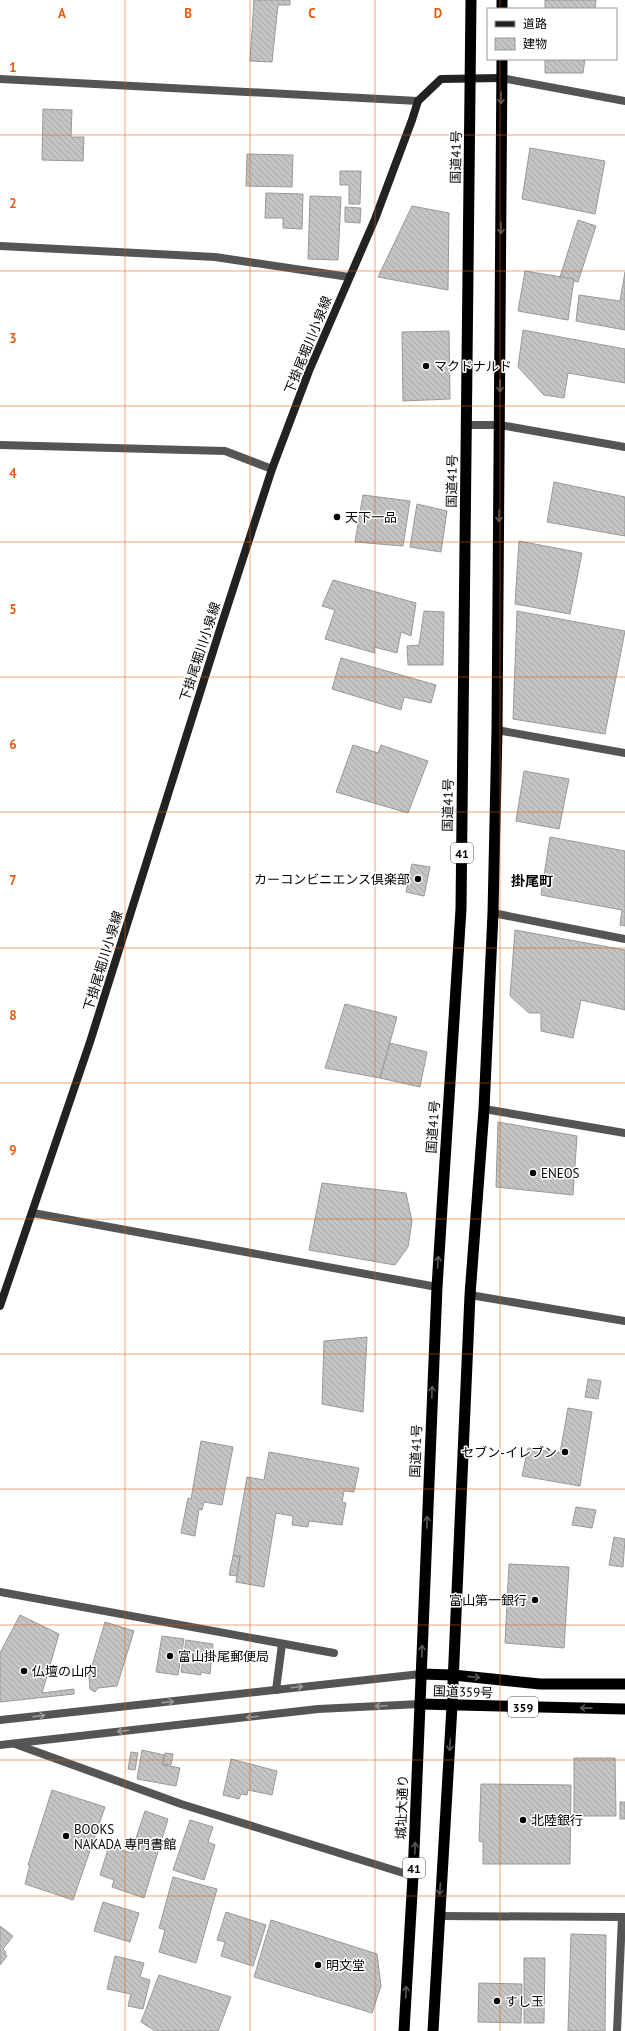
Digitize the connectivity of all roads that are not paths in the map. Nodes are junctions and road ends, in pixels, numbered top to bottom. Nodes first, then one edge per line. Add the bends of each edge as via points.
1 (471, 0) edge
2 (502, 60) edge
3 (471, 78) junction
4 (502, 78) junction
5 (0, 79) edge
6 (418, 100) junction
7 (625, 101) edge
8 (0, 246) edge
9 (349, 277) junction
10 (467, 425) junction
11 (500, 425) junction
12 (0, 445) edge
13 (625, 447) edge
14 (272, 469) junction
15 (497, 730) junction
16 (625, 753) edge
17 (493, 913) junction
18 (625, 939) edge
19 (484, 1109) junction
20 (625, 1133) edge
21 (33, 1213) junction
22 (437, 1287) junction
23 (470, 1295) junction
24 (0, 1306) edge
25 (625, 1322) edge
26 (0, 1592) edge
27 (282, 1644) junction
28 (334, 1653) dead end
29 (421, 1674) junction
30 (453, 1675) junction
31 (625, 1684) edge
32 (276, 1690) junction
33 (420, 1704) junction
34 (452, 1706) junction
35 (625, 1709) edge
36 (0, 1720) edge
37 (15, 1744) junction
38 (0, 1745) edge
39 (414, 1876) junction
40 (439, 1916) junction
41 (624, 1917) edge
42 (404, 2031) edge
43 (433, 2031) edge
44 (616, 2031) edge

1 - 3 highway, 国道41号 / 41
2 - 4 highway, 41
3 - 4 main road, 下掛尾堀川小泉線
3 - 6 main road, 下掛尾堀川小泉線 via 441,79
3 - 10 highway, 国道41号 / 41
4 - 7 street
4 -> 11 highway, 41
5 - 6 street
6 - 9 main road, 下掛尾堀川小泉線 via 398,160
8 - 9 street via 214,257
9 - 14 main road, 下掛尾堀川小泉線
10 - 11 street
22 -> 10 highway, 国道41号 / 41 via 461,909
11 - 13 street
11 -> 15 highway, 41
12 - 14 street via 225,451
14 - 21 main road, 下掛尾堀川小泉線
15 - 16 street
15 - 17 highway, 41
17 - 18 street
17 - 19 highway, 41
19 - 20 street
19 - 23 highway, 41
21 - 22 street
21 - 24 main road, 下掛尾堀川小泉線
29 -> 22 highway, 国道41号 / 41
23 - 25 street
23 - 30 highway, 41
26 - 27 street
27 - 28 street
27 - 32 street
29 - 30 highway, 国道359号 / 359
32 -> 29 street
29 - 33 highway, 国道41号 / 41
30 -> 31 highway, 国道359号 / 359 via 540,1684
30 - 34 highway, 41
36 -> 32 street
33 - 34 highway, 国道359号 / 359
33 -> 37 street via 318,1709
39 -> 33 highway, 城址大通り / 41
35 -> 34 highway, 国道359号 / 359
34 -> 40 highway, 41
37 - 38 street
37 - 39 street via 181,1804
42 -> 39 highway, 城址大通り / 41
40 - 41 street
40 - 43 highway, 41
41 - 44 street

